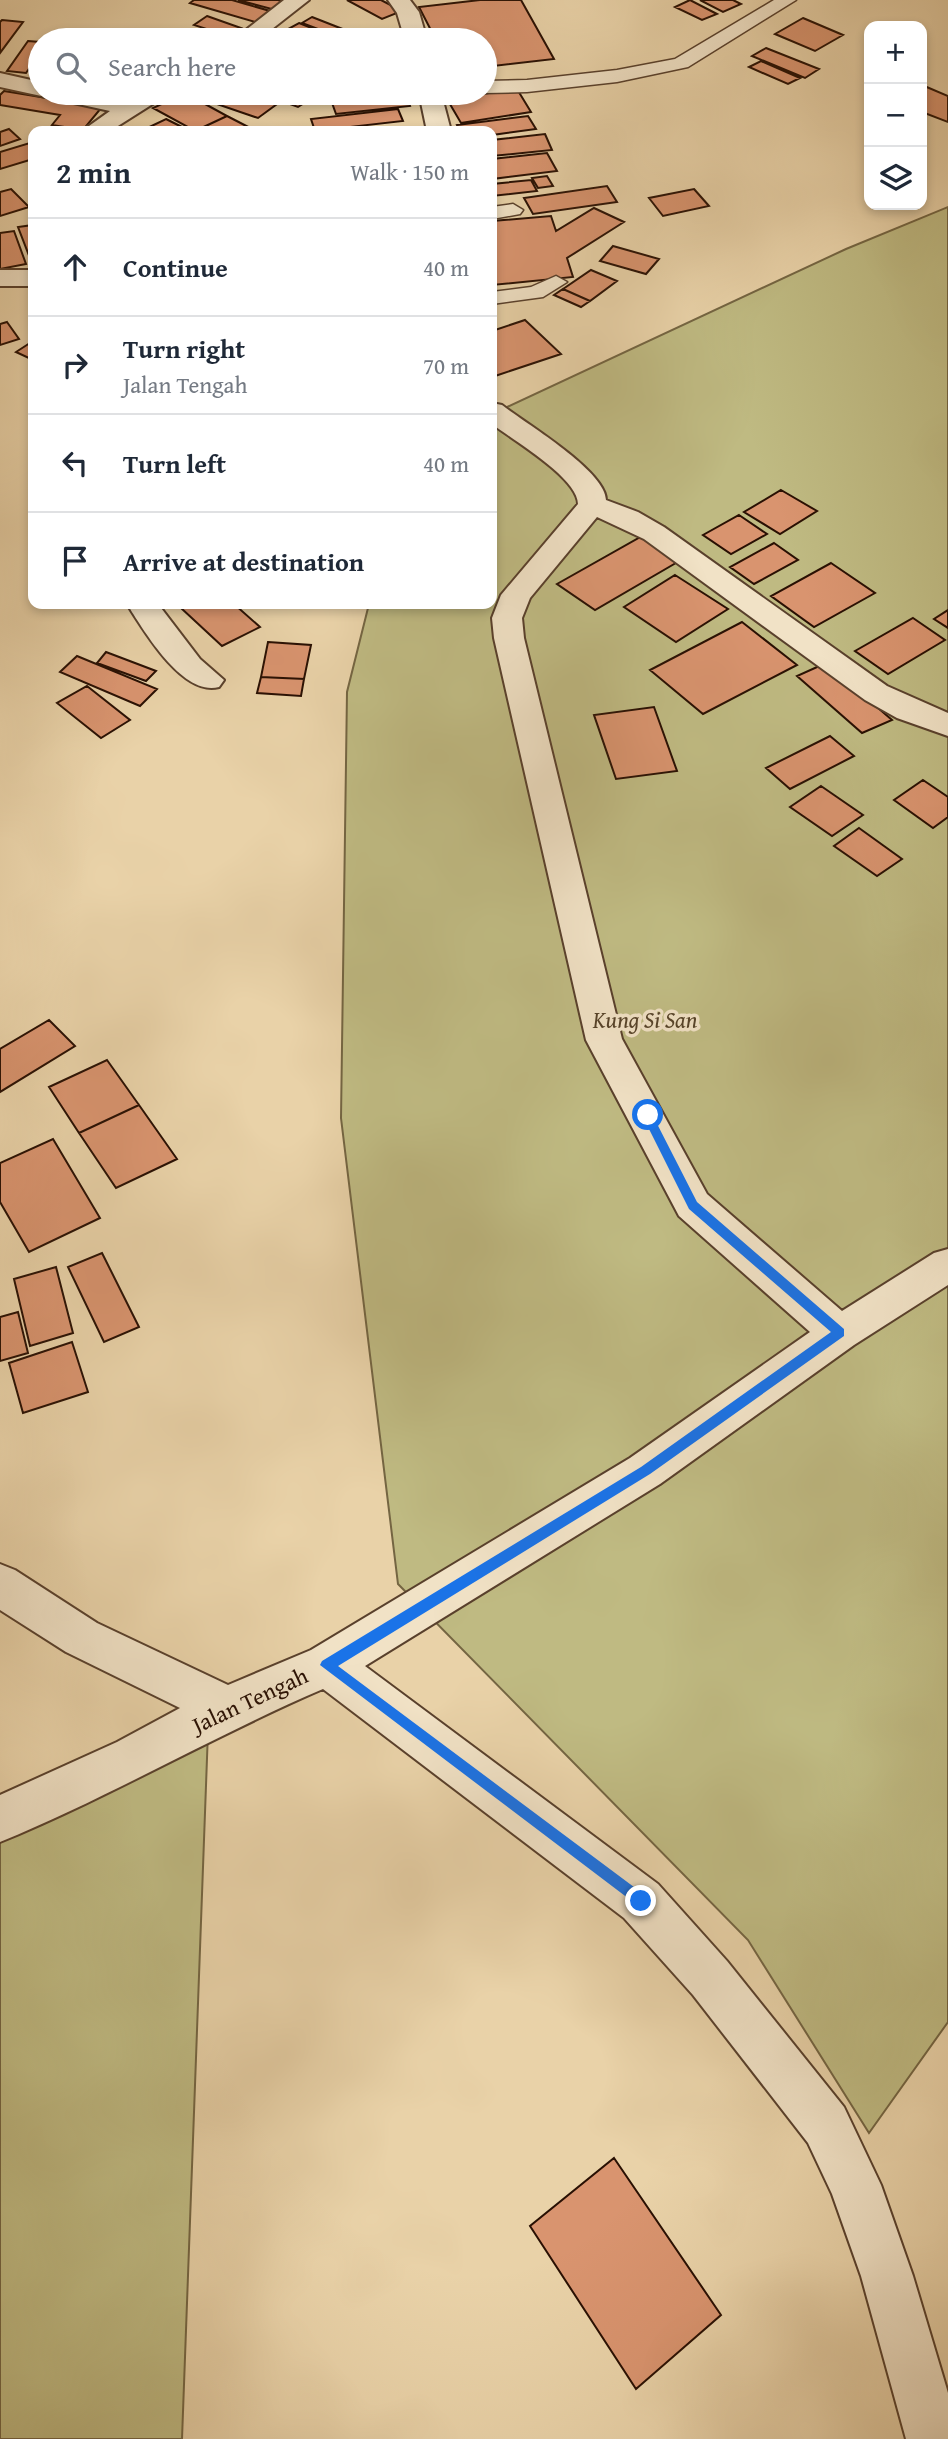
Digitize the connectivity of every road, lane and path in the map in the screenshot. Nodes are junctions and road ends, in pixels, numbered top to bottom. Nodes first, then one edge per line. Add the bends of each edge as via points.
1 (298, 0) edge
2 (399, 0) edge
3 (787, 0) edge
4 (260, 28) edge
5 (413, 28) edge
6 (0, 80) edge
7 (28, 86) edge
8 (497, 87) edge
9 (113, 105) edge
10 (138, 105) edge
11 (433, 105) edge
12 (132, 109) junction
13 (103, 126) edge
14 (438, 126) edge
15 (513, 210) dead end
16 (497, 212) edge
17 (0, 278) edge
18 (28, 278) edge
19 (556, 282) dead end
20 (497, 297) edge
21 (497, 415) edge
22 (592, 505) junction
23 (146, 609) edge
24 (208, 680) dead end
25 (948, 725) edge
26 (948, 1265) edge
27 (839, 1333) junction
28 (0, 1584) edge
29 (327, 1665) junction
30 (228, 1707) junction
31 (0, 1819) edge
32 (934, 2439) edge

1 - 4 street
2 - 5 street
3 - 8 lane via 681,63 617,76
6 - 7 street
9 - 12 street
10 - 12 street
11 - 14 street
12 - 13 street
15 - 16 lane
17 - 18 street
19 - 20 lane via 536,293
21 - 22 street via 577,474 592,494
22 - 25 street via 654,533 876,693
22 - 27 street via 516,595 507,618 604,1040 693,1205
23 - 24 street via 189,666
26 - 27 street, Jalan Tengah
27 - 29 street, Jalan Tengah via 645,1471
28 - 30 street via 112,1655
29 - 30 street, Jalan Tengah
29 - 32 street via 641,1901 710,1978 825,2125 855,2185 887,2276
30 - 31 street, Jalan Tengah via 133,1758

